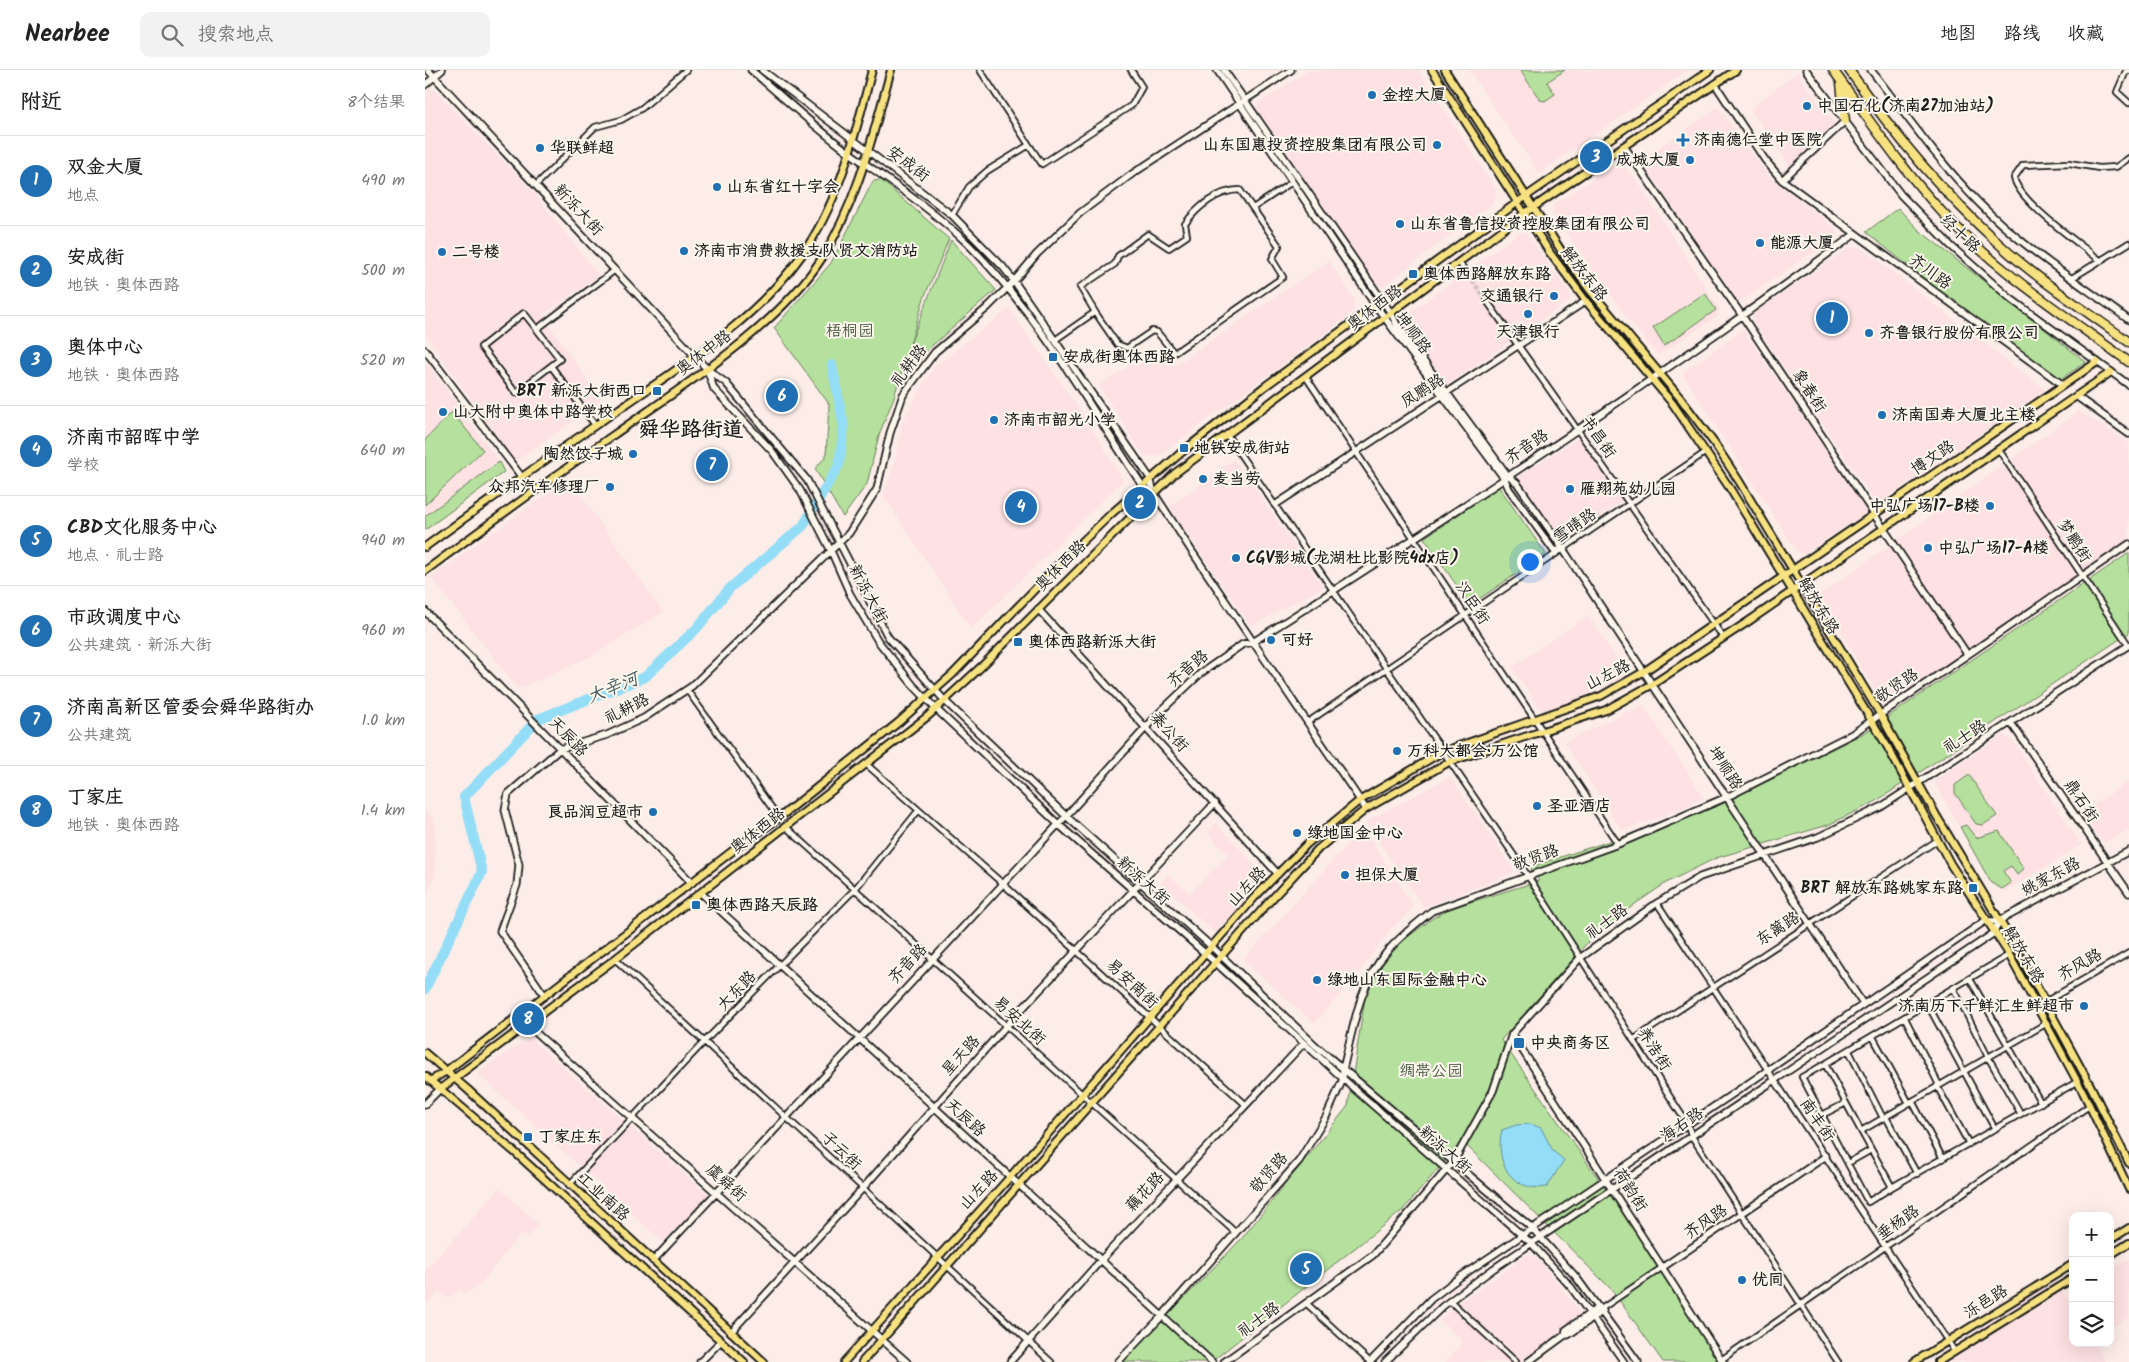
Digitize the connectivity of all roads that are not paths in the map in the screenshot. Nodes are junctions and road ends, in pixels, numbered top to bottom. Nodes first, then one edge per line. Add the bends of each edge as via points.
1 (428, 70) edge
2 (442, 70) edge
3 (686, 70) edge
4 (751, 70) edge
5 (762, 70) edge
6 (872, 70) edge
7 (891, 70) edge
8 (980, 70) edge
9 (1131, 70) edge
10 (1217, 70) edge
11 (1224, 70) edge
12 (1291, 70) edge
13 (1432, 70) edge
14 (1445, 70) edge
15 (1710, 70) edge
16 (1736, 70) edge
17 (1806, 70) edge
18 (1833, 70) edge
19 (1849, 70) edge
20 (1871, 70) edge
21 (2129, 71) edge
22 (434, 76) junction
23 (1841, 81) junction
24 (1715, 84) junction
25 (425, 85) edge
26 (1242, 102) junction
27 (2129, 103) edge
28 (1845, 121) junction
29 (852, 139) junction
30 (1029, 145) junction
31 (1624, 146) junction
32 (869, 151) junction
33 (849, 152) junction
34 (2129, 158) edge
35 (863, 162) junction
36 (1782, 180) junction
37 (1292, 182) junction
38 (536, 185) junction
39 (1527, 196) junction
40 (1518, 202) junction
41 (1533, 207) junction
42 (1253, 208) junction
43 (1525, 213) junction
44 (952, 215) junction
45 (1855, 234) junction
46 (2129, 243) edge
47 (2101, 261) junction
48 (1459, 262) junction
49 (615, 270) junction
50 (1468, 275) tunnel mouth
51 (2072, 278) junction
52 (1014, 281) junction
53 (1008, 287) junction
54 (1383, 301) junction
55 (1487, 301) tunnel mouth
56 (1585, 301) junction
57 (1376, 306) junction
58 (1095, 312) junction
59 (1388, 316) junction
60 (1743, 316) junction
61 (2129, 320) edge
62 (537, 330) junction
63 (1055, 340) junction
64 (2129, 342) edge
65 (1518, 345) junction
66 (425, 350) edge
67 (696, 356) junction
68 (2097, 362) junction
69 (2129, 362) edge
70 (551, 366) junction
71 (707, 370) junction
72 (2111, 372) junction
73 (1660, 373) junction
74 (1306, 377) junction
75 (1653, 378) junction
76 (2063, 385) junction
77 (2129, 385) edge
78 (1444, 394) junction
79 (2076, 396) junction
80 (595, 425) junction
81 (1577, 430) junction
82 (2129, 434) edge
83 (1227, 435) junction
84 (1999, 450) junction
85 (1356, 452) junction
86 (1707, 452) junction
87 (521, 476) junction
88 (1506, 477) junction
89 (1150, 478) junction
90 (1142, 485) junction
91 (1154, 493) junction
92 (1630, 504) junction
93 (1275, 505) junction
94 (1874, 515) junction
95 (1883, 529) junction
96 (1415, 539) junction
97 (840, 542) junction
98 (2129, 544) edge
99 (425, 547) edge
100 (1563, 549) junction
101 (831, 551) junction
102 (1792, 570) junction
103 (425, 571) edge
104 (1783, 575) junction
105 (2082, 576) junction
106 (1801, 585) junction
107 (1333, 590) junction
108 (1793, 591) junction
109 (1038, 609) junction
110 (425, 611) edge
111 (1465, 615) junction
112 (1714, 624) junction
113 (1723, 637) junction
114 (1253, 642) junction
115 (2129, 646) edge
116 (1967, 654) junction
117 (1386, 669) junction
118 (1645, 671) junction
119 (1653, 684) junction
120 (687, 690) junction
121 (934, 690) junction
122 (925, 698) junction
123 (945, 701) junction
124 (935, 710) junction
125 (1880, 714) junction
126 (1871, 720) junction
127 (1535, 721) junction
128 (1308, 722) junction
129 (2011, 723) junction
130 (1146, 727) junction
131 (1543, 732) junction
132 (560, 749) junction
133 (1443, 752) junction
134 (1449, 762) junction
135 (866, 764) junction
136 (1919, 783) junction
137 (1910, 788) junction
138 (1727, 797) junction
139 (1361, 800) junction
140 (1215, 803) junction
141 (1366, 810) junction
142 (918, 811) junction
143 (1067, 816) junction
144 (779, 818) junction
145 (1058, 824) junction
146 (786, 827) junction
147 (1938, 840) junction
148 (1618, 844) junction
149 (2129, 850) edge
150 (1765, 853) junction
151 (2106, 863) junction
152 (1277, 874) junction
153 (1528, 876) junction
154 (1002, 882) junction
155 (1142, 882) junction
156 (692, 883) junction
157 (855, 889) junction
158 (1133, 892) junction
159 (2129, 893) edge
160 (701, 894) junction
161 (1657, 902) junction
162 (1985, 920) junction
163 (1999, 921) junction
164 (1810, 923) junction
165 (1994, 933) junction
166 (1212, 947) junction
167 (1078, 951) junction
168 (2129, 953) edge
169 (1205, 954) junction
170 (2009, 956) junction
171 (1222, 957) junction
172 (1580, 958) junction
173 (615, 959) junction
174 (932, 959) junction
175 (1216, 963) junction
176 (779, 966) junction
177 (1970, 980) junction
178 (1713, 986) junction
179 (1954, 989) junction
180 (545, 996) junction
181 (2045, 1002) junction
182 (1863, 1004) junction
183 (1927, 1005) junction
184 (1151, 1018) junction
185 (1905, 1018) junction
186 (2047, 1023) junction
187 (526, 1024) junction
188 (1006, 1026) junction
189 (1160, 1026) junction
190 (1512, 1034) junction
191 (1873, 1037) junction
192 (858, 1038) junction
193 (1633, 1040) junction
194 (704, 1042) junction
195 (1304, 1043) junction
196 (2008, 1046) junction
197 (1849, 1051) junction
198 (425, 1053) edge
199 (1988, 1057) junction
200 (1825, 1064) junction
201 (1343, 1069) junction
202 (1769, 1070) junction
203 (1964, 1071) junction
204 (445, 1072) junction
205 (455, 1078) junction
206 (1343, 1078) junction
207 (1775, 1079) junction
208 (427, 1081) edge
209 (2077, 1082) junction
210 (1938, 1086) junction
211 (440, 1089) junction
212 (1082, 1094) junction
213 (1910, 1102) junction
214 (1092, 1103) junction
215 (1846, 1103) junction
216 (2041, 1103) junction
217 (425, 1104) edge
218 (1245, 1104) junction
219 (2089, 1106) junction
220 (934, 1108) junction
221 (2021, 1114) junction
222 (1822, 1115) junction
223 (632, 1118) junction
224 (787, 1118) junction
225 (1884, 1118) junction
226 (1688, 1124) junction
227 (1995, 1129) junction
228 (1861, 1131) junction
229 (1691, 1135) junction
230 (1969, 1144) junction
231 (1871, 1150) junction
232 (1826, 1156) junction
233 (1943, 1159) junction
234 (1454, 1162) junction
235 (1848, 1163) junction
236 (2129, 1163) edge
237 (1447, 1170) junction
238 (1917, 1174) junction
239 (1010, 1177) junction
240 (1176, 1179) junction
241 (1607, 1180) junction
242 (569, 1184) junction
243 (1019, 1186) junction
244 (1892, 1187) junction
245 (863, 1188) junction
246 (1612, 1188) junction
247 (2129, 1189) edge
248 (717, 1193) junction
249 (1741, 1214) junction
250 (1532, 1228) junction
251 (2129, 1228) edge
252 (1236, 1233) junction
253 (1521, 1236) junction
254 (1540, 1236) junction
255 (2114, 1237) edge
256 (1531, 1243) junction
257 (2129, 1243) edge
258 (1886, 1246) junction
259 (2114, 1252) edge
260 (937, 1257) junction
261 (653, 1260) junction
262 (1101, 1260) junction
263 (795, 1262) junction
264 (946, 1265) junction
265 (1663, 1267) junction
266 (2069, 1267) edge
267 (2069, 1281) edge
268 (1450, 1301) junction
269 (1306, 1304) junction
270 (1800, 1306) junction
271 (1601, 1309) junction
272 (1162, 1316) junction
273 (1591, 1316) junction
274 (872, 1330) junction
275 (731, 1332) junction
276 (882, 1339) junction
277 (721, 1341) junction
278 (1030, 1342) junction
279 (1949, 1342) junction
280 (1955, 1352) junction
281 (1722, 1361) edge
282 (700, 1362) edge
283 (744, 1362) edge
284 (764, 1362) edge
285 (844, 1362) edge
286 (862, 1362) edge
287 (907, 1362) edge
288 (1010, 1362) edge
289 (1051, 1362) edge
290 (1118, 1362) edge
291 (1212, 1362) edge
292 (1224, 1362) edge
293 (1370, 1362) edge
294 (1385, 1362) edge
295 (1516, 1362) edge
296 (1528, 1362) edge
297 (1625, 1362) edge
298 (1638, 1362) edge
299 (1838, 1362) edge
300 (1914, 1362) edge
301 (1937, 1362) edge

1 - 22 street, 新泺大街
2 - 22 street
3 - 38 street via 642,108 621,120 595,126
4 - 33 street
5 - 29 street, 安成街
6 - 29 main road, 奥体中路
7 - 32 main road, 奥体中路
8 - 30 street
9 - 30 street via 1142,87 1132,105 1041,164
10 - 26 street, 坤顺路
11 - 26 street, 坤顺路
12 - 26 street, 礼耕路
13 - 40 main road, 解放东路
14 - 39 main road, 解放东路
15 - 39 main road, 奥体西路
16 - 24 main road, 奥体西路
17 - 28 street, 经十路
18 - 23 highway, 经十路
19 - 64 highway, 经十路 via 1924,167 1999,245
20 - 51 street via 1936,155 1980,203 2007,229
21 - 27 street via 2126,71 2117,92
22 - 25 street
22 - 38 street, 新泺大街
23 - 28 highway
23 - 69 highway, 经十路 via 1910,176 1943,214 1987,256
24 - 31 main road, 奥体西路
24 - 36 street, 齐川路
26 - 37 street, 坤顺路
26 - 52 street, 礼耕路 via 1132,174 1080,213
26 - 54 street, 坤顺路
28 - 36 street
28 - 68 street, 经十路 via 1901,195 1951,246 2011,299
29 - 32 street, 安成街
29 - 33 main road, 奥体中路
30 - 44 street via 987,171 969,187
31 - 41 main road, 奥体西路
31 - 60 street, 象春街
32 - 35 main road, 奥体中路
32 - 44 street, 安成街
33 - 35 street
33 - 67 main road, 奥体中路 via 820,225 801,256 747,316
34 - 47 street via 2116,168 2069,163 2023,165 2013,178 2016,187 2037,209
35 - 53 street, 安成街 via 941,219
35 - 71 main road, 奥体中路 via 858,183 821,259 785,301
36 - 45 street, 齐川路
37 - 42 street
37 - 57 street, 坤顺路
38 - 49 street, 新泺大街
39 - 40 main road, 奥体西路
39 - 41 main road, 解放东路
40 - 43 main road, 解放东路
40 - 54 main road, 奥体西路
41 - 43 main road, 奥体西路
41 - 73 main road, 解放东路 via 1589,289
42 - 58 street via 1240,190 1227,190 1193,213 1185,224 1187,236 1169,248 1149,234 1118,256 1115,264 1080,287
42 - 58 street via 1279,246 1273,259 1283,277 1174,353 1153,331 1127,348 1121,347
43 - 48 main road, 奥体西路
43 - 56 main road, 解放东路
44 - 52 street, 安成街
45 - 60 street, 齐音路
45 - 76 street, 齐川路
46 - 47 street
47 - 51 street
48 - 50 street
48 - 59 main road, 奥体西路
49 - 62 street
49 - 67 street, 新泺大街
51 - 61 street
52 - 53 street, 礼耕路
52 - 63 street, 安成街
53 - 90 street, 安成街
53 - 97 street, 礼耕路 via 935,352 903,395 890,433 877,490
54 - 57 main road, 奥体西路
54 - 59 street, 坤顺路
55 - 65 street, 书昌街
56 - 65 street, 凤鹏路
56 - 75 main road, 解放东路
57 - 59 street, 坤顺路
57 - 89 main road, 奥体西路 via 1264,388
58 - 63 street
59 - 74 main road, 奥体西路
59 - 78 street, 坤顺路
60 - 73 street, 齐音路
60 - 94 street, 象春街
62 - 70 street via 560,359
62 - 70 street via 524,313 481,347 516,393
63 - 89 street, 安成街
65 - 78 street, 凤鹏路
65 - 81 street, 书昌街
66 - 87 street
67 - 71 street, 新泺大街
67 - 80 main road, 奥体中路
68 - 72 street, 经十路
68 - 76 main road, 博文路
70 - 80 street
71 - 97 street, 新泺大街 via 726,382 781,446 809,484
71 - 101 street, 新泺大街 via 714,389 773,451 799,490
71 - 103 main road, 奥体中路 via 522,498
72 - 77 street, 经十路
72 - 79 main road, 博文路
73 - 75 street, 齐音路
73 - 102 main road, 解放东路 via 1714,443
74 - 83 main road, 奥体西路
74 - 85 street, 汉臣街
75 - 81 street, 齐音路
75 - 86 main road, 解放东路
76 - 94 main road, 博文路
78 - 85 street, 凤鹏路
78 - 88 street, 坤顺路
79 - 82 street
79 - 84 main road, 博文路
80 - 87 main road, 奥体中路
81 - 88 street, 齐音路
81 - 92 street, 书昌街
83 - 91 main road, 奥体西路
83 - 93 street, 养浩街
84 - 95 main road, 博文路
84 - 105 street, 梦鹏街
85 - 93 street, 凤鹏路
85 - 96 street, 汉臣街
86 - 92 street, 雪晴路
86 - 104 main road, 解放东路
87 - 99 main road, 奥体中路
88 - 96 street, 齐音路
88 - 100 street, 坤顺路 via 1517,483
88 - 100 street, 坤顺路 via 1509,489 1554,551
89 - 90 main road, 奥体西路
89 - 91 street, 安成街
90 - 91 street, 安成街
90 - 121 main road, 奥体西路
91 - 109 main road, 奥体西路
91 - 114 street, 安成街
92 - 100 street, 雪晴路
92 - 112 street, 书昌街
93 - 107 street, 养浩街
94 - 95 street, 象春街
94 - 102 main road, 博文路
95 - 106 main road, 博文路
95 - 116 street, 象春街
96 - 107 street, 齐音路
96 - 111 street, 汉臣街
97 - 101 street, 礼耕路
97 - 121 street, 新泺大街 via 888,637
98 - 105 street, 敬贤路
100 - 111 street, 雪晴路
100 - 118 street, 坤顺路
101 - 120 street, 礼耕路
101 - 122 street, 新泺大街 via 850,594 878,641
102 - 104 main road, 博文路
102 - 106 main road, 解放东路
104 - 108 main road, 解放东路
104 - 112 main road, 山左路
105 - 115 street, 梦鹏街
105 - 116 street, 敬贤路
106 - 108 main road, 博文路
106 - 125 main road, 解放东路
107 - 114 street, 齐音路
107 - 117 street, 养浩街
108 - 113 main road, 山左路
108 - 126 main road, 解放东路
109 - 123 main road, 奥体西路
109 - 130 street, 秦公街
110 - 132 street, 天辰路
111 - 117 street, 雪晴路
111 - 127 street, 汉臣街
112 - 113 street, 书昌街
112 - 118 main road, 山左路
113 - 119 main road, 山左路
114 - 128 street, 安成街
114 - 130 street, 齐音路 via 1243,644 1201,673
115 - 129 street, 礼士路
116 - 125 street, 敬贤路
117 - 128 street, 雪晴路
117 - 133 street, 养浩街
118 - 119 street, 坤顺路
118 - 127 main road, 山左路 via 1601,696
119 - 131 main road, 山左路 via 1606,710
119 - 138 street, 坤顺路
120 - 132 street, 礼耕路 via 644,718
120 - 144 street
121 - 122 main road, 奥体西路
121 - 123 street, 新泺大街
122 - 124 street, 新泺大街
122 - 144 main road, 奥体西路 via 847,766
123 - 124 main road, 奥体西路
123 - 143 street, 新泺大街
124 - 135 main road, 奥体西路
124 - 145 street, 新泺大街
125 - 126 street, 敬贤路
125 - 136 main road, 解放东路
126 - 137 main road, 解放东路
126 - 138 street, 敬贤路 via 1852,734
127 - 131 street, 汉臣街
127 - 133 main road, 山左路
128 - 139 street, 安成街
129 - 136 street, 礼士路
129 - 151 street, 鼎石街
130 - 140 street, 秦公街
130 - 143 street, 齐音路
131 - 134 main road, 山左路
131 - 148 street, 汉臣街
132 - 156 street, 天辰路
132 - 180 street via 508,794 505,810 519,865 517,885 500,931
133 - 134 street, 养浩街
133 - 139 main road, 山左路
134 - 141 main road, 山左路
134 - 153 street, 养浩街
135 - 142 street
135 - 146 main road, 奥体西路
136 - 137 street, 礼士路
136 - 163 main road, 解放东路
137 - 147 main road, 解放东路
137 - 150 street, 礼士路 via 1881,807 1818,837
138 - 148 street, 敬贤路
138 - 150 street, 坤顺路
139 - 141 street, 安成街
139 - 152 main road, 山左路 via 1307,844
140 - 152 street, 秦公街
140 - 155 street, 星天路
141 - 171 main road, 山左路 via 1318,849
142 - 154 street, 易安南街
142 - 157 street, 大东路
143 - 145 street, 齐音路
143 - 155 street, 新泺大街
144 - 156 main road, 奥体西路
145 - 154 street, 齐音路
145 - 158 street, 新泺大街
146 - 157 street, 易安北街
146 - 160 main road, 奥体西路
147 - 162 main road, 解放东路
147 - 164 street, 东篱路
148 - 153 street, 敬贤路
149 - 151 street, 姚家东路
150 - 161 street, 礼士路 via 1700,877
150 - 164 street, 坤顺路
151 - 159 street, 鼎石街
151 - 163 street, 姚家东路
152 - 166 main road, 山左路
153 - 172 street, 养浩街
153 - 201 street, 敬贤路 via 1432,911 1385,954 1363,992
154 - 167 street, 易安南街
154 - 174 street, 齐音路
155 - 158 street, 星天路
155 - 166 street, 新泺大街
156 - 180 main road, 奥体西路
157 - 174 street, 易安北街
157 - 176 street, 大东路
158 - 167 street, 星天路
158 - 169 street, 新泺大街
160 - 173 main road, 奥体西路
160 - 176 street, 天辰路
161 - 172 street, 礼士路
161 - 178 street, 南丰街
162 - 163 street
162 - 165 main road, 解放东路
162 - 182 street, 海右路
163 - 165 street
163 - 181 main road, 解放东路
164 - 178 street, 东篱路
164 - 182 street, 坤顺路
165 - 170 main road, 解放东路
165 - 207 street, 海右路
166 - 169 main road, 山左路
166 - 171 street, 新泺大街
167 - 184 street, 易安南街
167 - 188 street, 星天路
168 - 181 street, 齐风路
169 - 175 street, 新泺大街
169 - 184 main road, 山左路
170 - 177 street
170 - 186 main road, 解放东路
171 - 175 main road, 山左路
171 - 201 street, 新泺大街
172 - 190 street, 礼士路
172 - 193 street, 养浩街
173 - 187 main road, 奥体西路
173 - 194 street, 子云街
174 - 188 street, 易安北街
174 - 192 street, 齐音路
175 - 189 main road, 山左路
175 - 195 street, 新泺大街
176 - 192 street, 天辰路
176 - 194 street, 大东路
177 - 179 street
177 - 196 street
178 - 193 street, 东篱路
178 - 202 street, 南丰街
179 - 183 street
179 - 199 street
180 - 204 main road, 奥体西路
181 - 236 main road, 解放东路
182 - 202 street, 海右路
183 - 185 street
183 - 203 street
184 - 189 street, 易安南街
184 - 212 main road, 山左路
185 - 191 street
185 - 210 street
186 - 196 street
186 - 209 main road, 解放东路
187 - 205 main road, 奥体西路
187 - 223 street, 虞舜街
188 - 212 street, 易安北街
188 - 220 street, 星天路
189 - 214 main road, 山左路
189 - 218 street, 易安南街
190 - 234 street, 礼士路 via 1493,1091
190 - 241 street, 荷韵街
191 - 197 street
191 - 213 street
192 - 220 street, 天辰路
192 - 224 street, 齐音路
193 - 226 street, 养浩街
194 - 223 street, 大东路
194 - 224 street, 子云街
195 - 206 street, 新泺大街
195 - 218 street, 藕花路
196 - 199 street
196 - 216 street
197 - 200 street
197 - 225 street
198 - 204 main road, 工业南路
199 - 203 street
199 - 221 street
200 - 215 street
200 - 222 street via 1802,1077
201 - 206 street, 敬贤路
201 - 234 street, 新泺大街
202 - 207 street, 南丰街
202 - 226 street, 海右路
203 - 210 street
203 - 227 street
204 - 205 main road, 工业南路
204 - 208 main road, 奥体西路
205 - 211 main road, 奥体西路
205 - 242 main road, 工业南路
206 - 237 street, 新泺大街
206 - 252 street, 敬贤路 via 1326,1118 1299,1161
207 - 229 street, 海右路
207 - 232 street, 南丰街
208 - 211 main road, 工业南路
209 - 216 street
209 - 219 main road, 解放东路
210 - 213 street
210 - 230 street
211 - 217 street, 奥体西路
211 - 277 main road, 工业南路
212 - 214 street, 易安北街
212 - 239 main road, 山左路
213 - 225 street
213 - 233 street
214 - 240 street, 易安北街
214 - 243 main road, 山左路
215 - 222 street
215 - 228 street
216 - 221 street
218 - 240 street, 藕花路
219 - 247 main road, 解放东路
219 - 258 street, 垂杨路
220 - 239 street, 天辰路
220 - 245 street, 星天路
221 - 227 street
222 - 235 street
223 - 242 street, 大东路
223 - 248 street, 虞舜街
224 - 245 street, 子云街
224 - 248 street, 齐音路
225 - 228 street
225 - 238 street
226 - 229 street, 养浩街
226 - 241 street, 海右路
227 - 230 street
228 - 231 street
229 - 246 street, 海右路
229 - 249 street, 养浩街
230 - 233 street
231 - 235 street
231 - 244 street
232 - 249 street, 齐风路
232 - 258 street, 南丰街
233 - 238 street
234 - 237 street, 礼士路
234 - 250 street, 新泺大街
235 - 244 street via 1868,1202
237 - 253 street, 新泺大街
237 - 269 street, 礼士路 via 1373,1255
238 - 244 street
239 - 243 street, 天辰路
239 - 260 main road, 山左路
240 - 252 street, 易安北街
240 - 262 street, 藕花路
241 - 246 street, 荷韵街
241 - 250 street, 海右路
242 - 261 main road, 工业南路
243 - 262 street, 天辰路
243 - 264 main road, 山左路
245 - 260 street, 子云街
245 - 263 street, 星天路
246 - 254 street, 海右路
246 - 265 street, 荷韵街
248 - 261 street, 齐音路
248 - 263 street, 虞舜街
249 - 265 street, 齐风路
249 - 270 street, 养浩街
250 - 253 street, 海右路
250 - 254 street, 新泺大街
251 - 255 main road
252 - 272 street, 敬贤路
253 - 256 street, 新泺大街
253 - 293 street, 海右路 via 1431,1299
254 - 256 street, 海右路
254 - 271 street, 新泺大街
256 - 268 street, 海右路
256 - 273 street, 新泺大街 via 1571,1286
257 - 259 main road
258 - 270 street, 垂杨路
258 - 279 street, 南丰街
260 - 264 street, 子云街
260 - 274 main road, 山左路
261 - 275 main road, 工业南路
262 - 272 street, 天辰路
262 - 278 street, 藕花路
263 - 274 street, 虞舜街
263 - 275 street, 星天路
264 - 276 main road, 山左路
264 - 278 street, 子云街
265 - 271 street, 齐风路
265 - 281 street, 荷韵街
266 - 279 main road, 泺邑路
267 - 280 main road, 泺邑路
268 - 294 street, 海右路
268 - 295 street
269 - 292 street, 礼士路
269 - 293 street
270 - 281 street, 垂杨路
270 - 299 street, 养浩街
271 - 273 street, 齐风路
271 - 298 street, 新泺大街
272 - 290 street, 敬贤路
272 - 291 street, 天辰路
273 - 296 street, 齐风路 via 1566,1330 1565,1335
273 - 297 street, 新泺大街
274 - 276 street, 虞舜街
274 - 285 main road, 山左路
275 - 284 main road, 工业南路
276 - 286 main road, 山左路
276 - 287 street, 虞舜街
277 - 282 street
277 - 283 main road, 工业南路
278 - 288 street, 藕花路
278 - 289 street, 子云街
279 - 280 street, 南丰街
279 - 300 main road, 泺邑路
280 - 301 main road, 泺邑路

